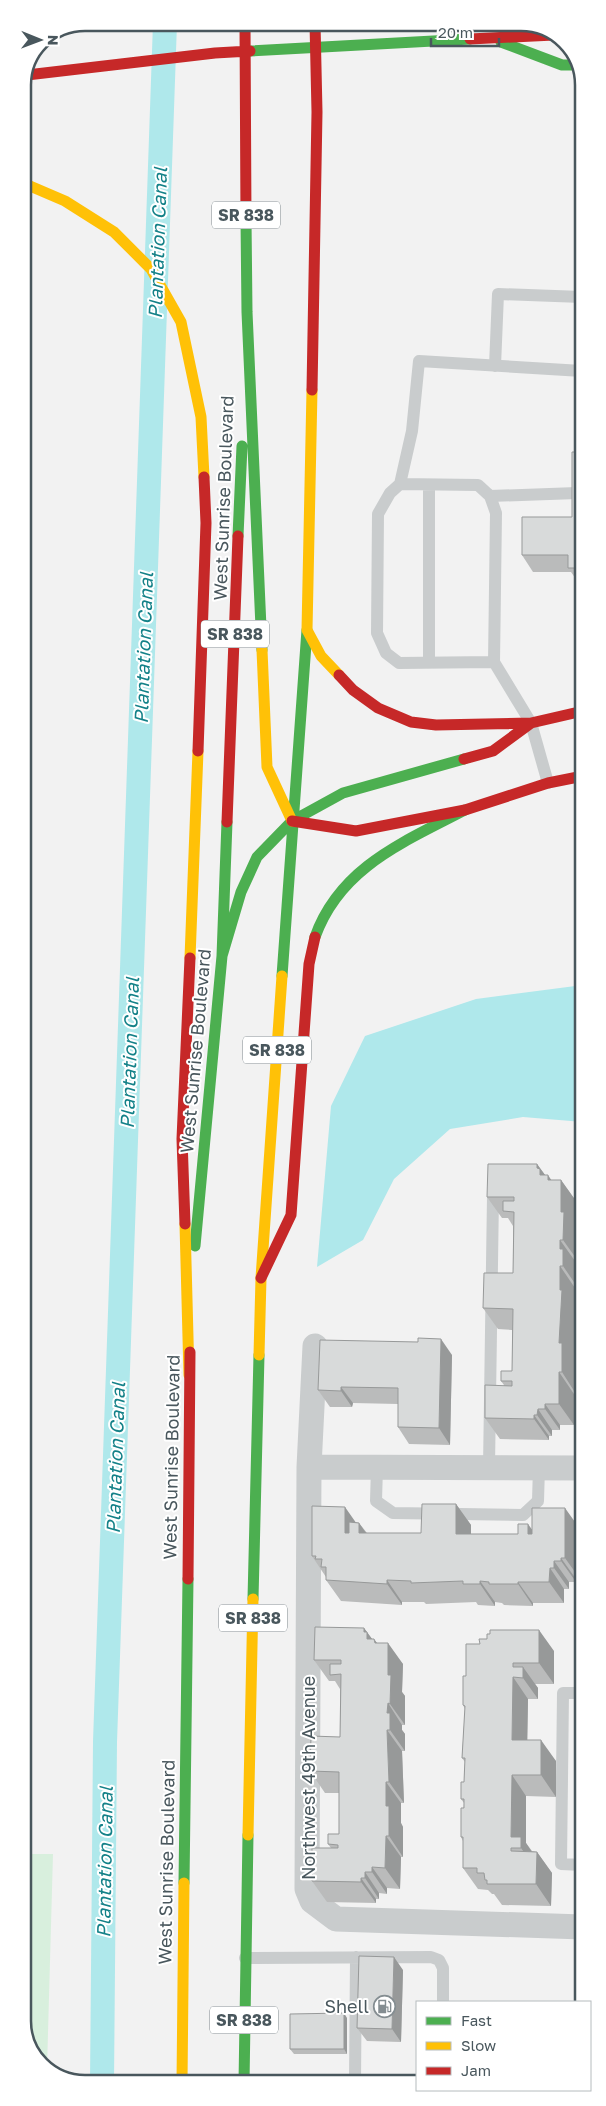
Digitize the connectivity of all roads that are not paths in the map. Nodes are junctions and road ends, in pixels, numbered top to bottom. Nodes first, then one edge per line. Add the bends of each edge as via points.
1 (245, 31) edge
2 (315, 31) edge
3 (542, 36) edge
4 (490, 38) junction
5 (571, 64) edge
6 (32, 73) edge
7 (31, 186) edge
8 (575, 298) edge
9 (247, 312) junction
10 (495, 366) junction
11 (575, 371) edge
12 (400, 484) junction
13 (429, 485) junction
14 (575, 493) edge
15 (490, 496) junction
16 (307, 630) junction
17 (429, 662) junction
18 (494, 662) junction
19 (575, 713) edge
20 (531, 723) junction
21 (575, 778) edge
22 (548, 783) junction
23 (465, 810) junction
24 (292, 822) junction
25 (222, 956) junction
26 (493, 1196) edge
27 (261, 1278) junction
28 (315, 1346) dead end
29 (189, 1375) junction
30 (309, 1467) junction
31 (377, 1467) junction
32 (489, 1467) junction
33 (538, 1467) junction
34 (575, 1468) edge
35 (575, 1693) edge
36 (575, 1865) edge
37 (575, 1927) edge
38 (356, 1957) junction
39 (245, 1958) junction
40 (442, 2001) edge
41 (182, 2075) edge
42 (244, 2075) edge
43 (355, 2075) edge

1 - 9 main road, West Sunrise Boulevard / SR 838
2 - 16 main road, SR 838 via 317,112
3 - 4 main road
4 - 5 main road via 562,65
4 - 6 main road via 215,53
7 - 29 main road via 65,201 114,232 151,269 181,322 202,417 205,533 194,897 182,1139
8 - 10 lane via 498,294
9 - 24 main road via 266,767
9 - 25 main road, West Sunrise Boulevard / SR 838
10 - 11 lane
10 - 12 lane via 418,362 412,431
12 - 13 lane
12 - 17 lane via 390,492 378,514 377,633 386,653 399,663
13 - 15 lane via 478,485
13 - 17 lane
14 - 15 lane
15 - 18 lane via 496,513
16 - 20 main road via 321,656 353,690 378,708 411,722 436,725
16 - 24 main road, SR 838
17 - 18 lane
18 - 20 lane
19 - 20 main road
20 - 22 lane
20 - 24 main road via 493,751 343,793
21 - 22 main road
22 - 23 main road
23 - 24 main road via 356,831
23 - 27 main road via 375,858 344,884 322,918 312,948 308,981 291,1215
24 - 25 main road via 257,857 241,892
24 - 27 main road, SR 838
25 - 29 main road, West Sunrise Boulevard / SR 838 via 197,1220
26 - 32 lane
27 - 39 main road, SR 838
28 - 30 street, Northwest 49th Avenue
29 - 41 main road, West Sunrise Boulevard / SR 838
30 - 31 street
30 - 37 street, Northwest 49th Avenue via 307,1889 312,1901 336,1919
31 - 32 street
31 - 33 lane via 376,1501 393,1513 523,1515 538,1501
32 - 33 street
33 - 34 street
35 - 36 lane via 563,1693 561,1864
38 - 39 lane
38 - 40 lane via 431,1957 439,1960 443,1968
38 - 43 lane
39 - 42 main road, SR 838

